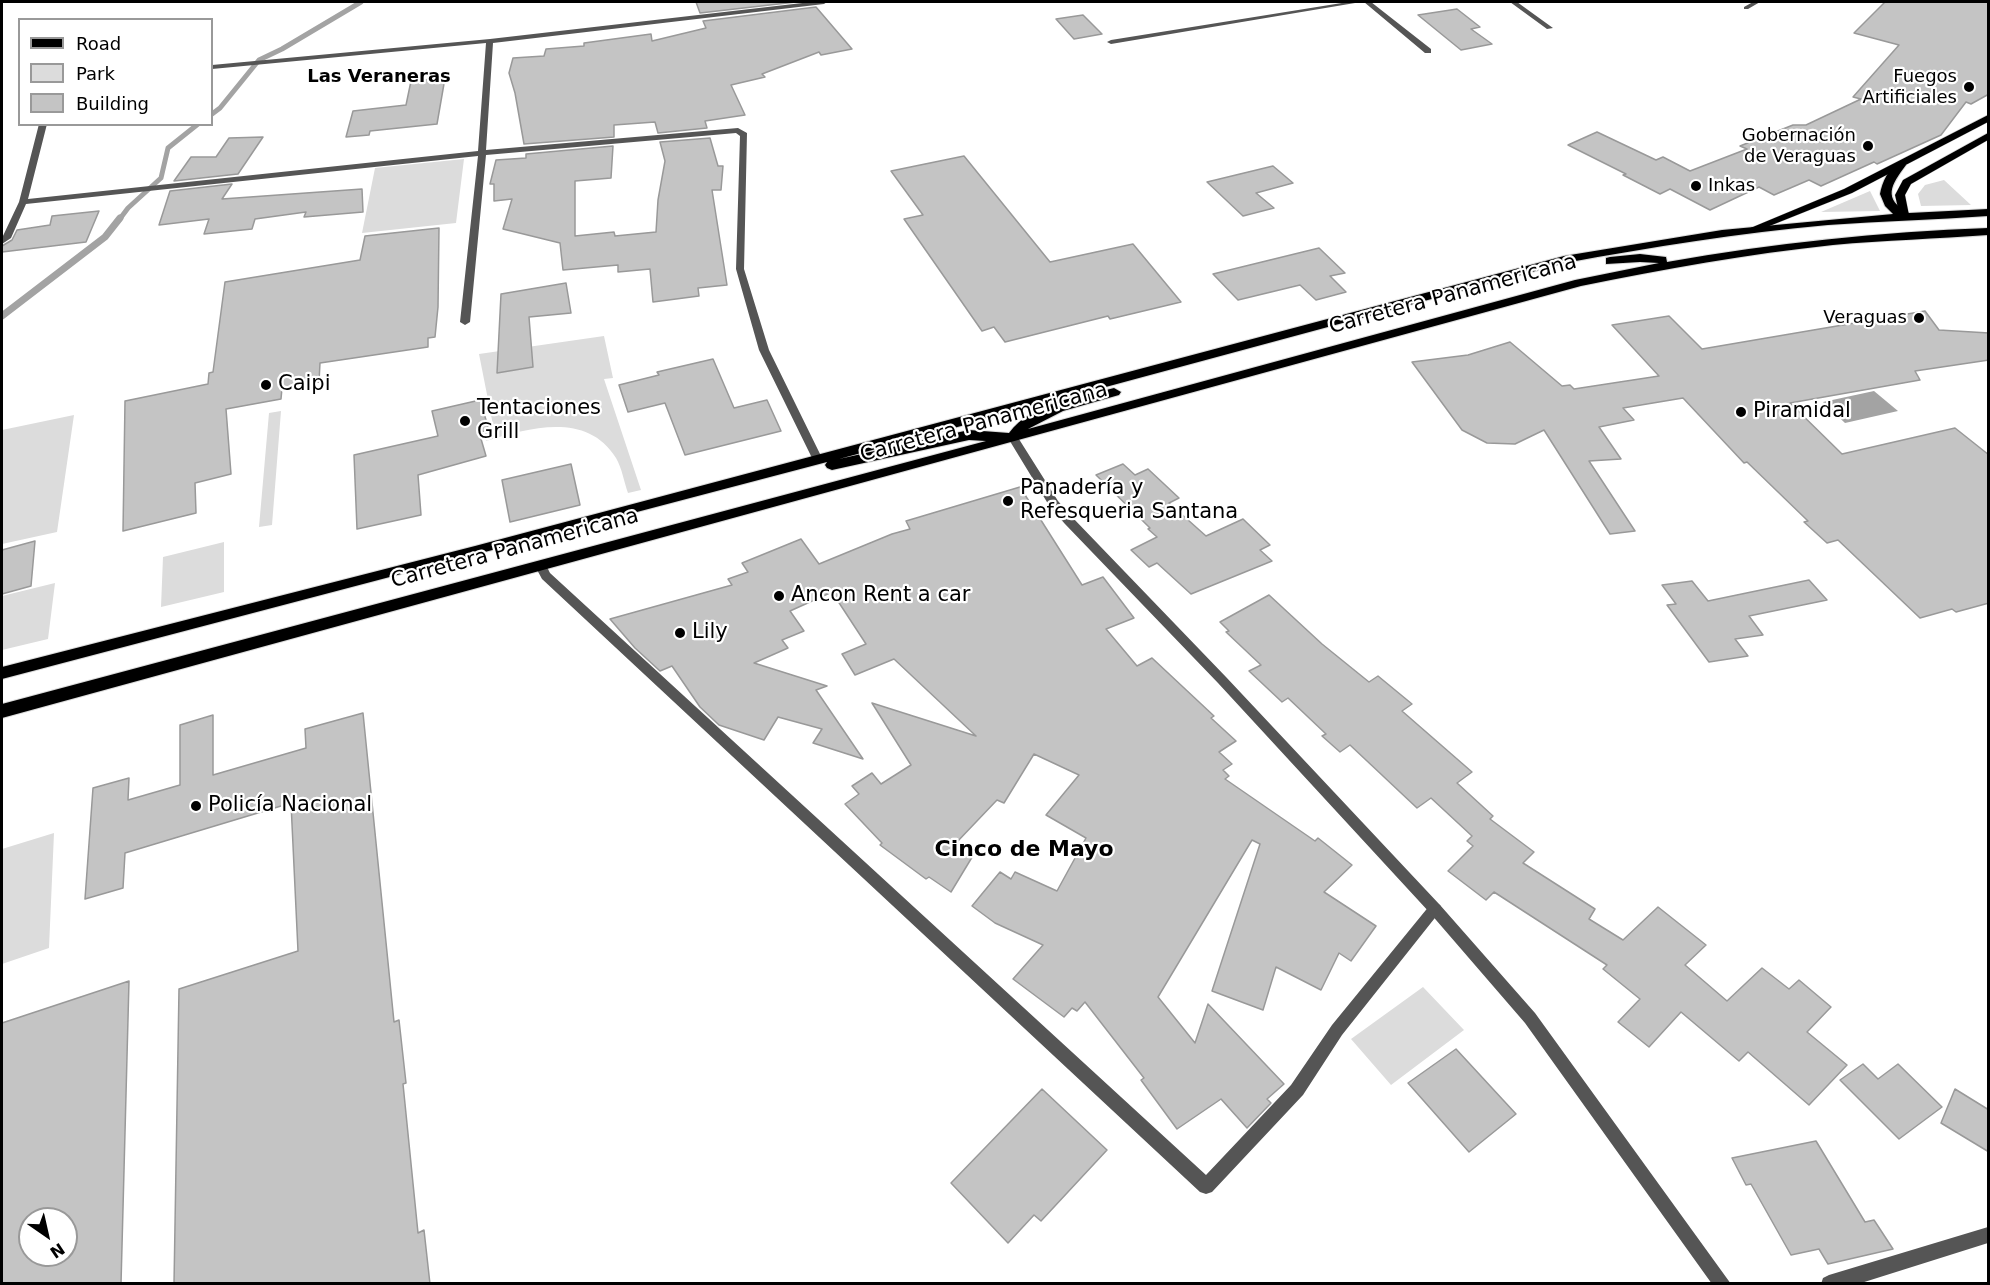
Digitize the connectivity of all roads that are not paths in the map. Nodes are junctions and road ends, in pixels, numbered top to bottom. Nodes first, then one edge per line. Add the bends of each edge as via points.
1 (824, 2) edge
2 (1358, 2) edge
3 (1367, 2) edge
4 (1513, 2) edge
5 (1757, 2) edge
6 (792, 4) edge
7 (1746, 8) dead end
8 (1549, 28) dead end
9 (490, 40) junction
10 (1111, 42) dead end
11 (1428, 51) dead end
12 (213, 67) edge
13 (1989, 118) edge
14 (42, 126) edge
15 (1989, 136) edge
16 (482, 153) junction
17 (1900, 165) junction
18 (23, 202) junction
19 (1989, 213) edge
20 (1904, 216) junction
21 (1788, 224) junction
22 (1989, 226) edge
23 (1753, 229) junction
24 (1989, 232) edge
25 (2, 242) edge
26 (1754, 251) junction
27 (1671, 263) junction
28 (1495, 278) junction
29 (465, 322) dead end
30 (1236, 349) junction
31 (1014, 438) junction
32 (817, 458) junction
33 (739, 479) junction
34 (541, 566) junction
35 (2, 673) edge
36 (2, 711) edge
37 (1435, 909) junction
38 (1989, 1235) edge
39 (1723, 1284) edge
40 (1829, 1284) edge

1 - 6 street
2 - 10 street
3 - 11 street
4 - 8 street
5 - 7 street
6 - 9 street
9 - 12 street
9 - 16 street
13 - 17 main road
14 - 18 street
15 - 20 main road via 1907,182 1900,195
16 - 18 street
16 - 29 street
16 - 32 street via 727,129 744,135 740,269 764,350
17 - 20 highway via 1886,184 1885,193 1889,204
17 - 23 main road via 1818,204
18 - 25 street
19 - 20 highway, Carretera Panamericana
20 - 21 highway, Carretera Panamericana
20 - 22 highway via 1931,223
20 - 26 highway via 1884,226 1791,239
21 - 23 highway, Carretera Panamericana
21 - 27 highway via 1756,235 1688,248 1676,254
23 - 28 highway, Carretera Panamericana via 1631,246
24 - 26 highway, Carretera Panamericana via 1821,242
26 - 27 highway, Carretera Panamericana
27 - 28 highway via 1632,258
27 - 31 highway, Carretera Panamericana via 1559,289
28 - 30 highway, Carretera Panamericana
30 - 31 highway via 1161,378 1036,416 1020,426
30 - 32 highway, Carretera Panamericana
31 - 33 highway via 969,435 828,466
31 - 34 highway, Carretera Panamericana
31 - 37 street via 1054,504 1069,521
32 - 33 highway, Carretera Panamericana
33 - 35 highway, Carretera Panamericana
34 - 36 highway, Carretera Panamericana
34 - 37 street via 546,576 1206,1185 1297,1090 1337,1029
37 - 39 street via 1530,1018
38 - 40 street

